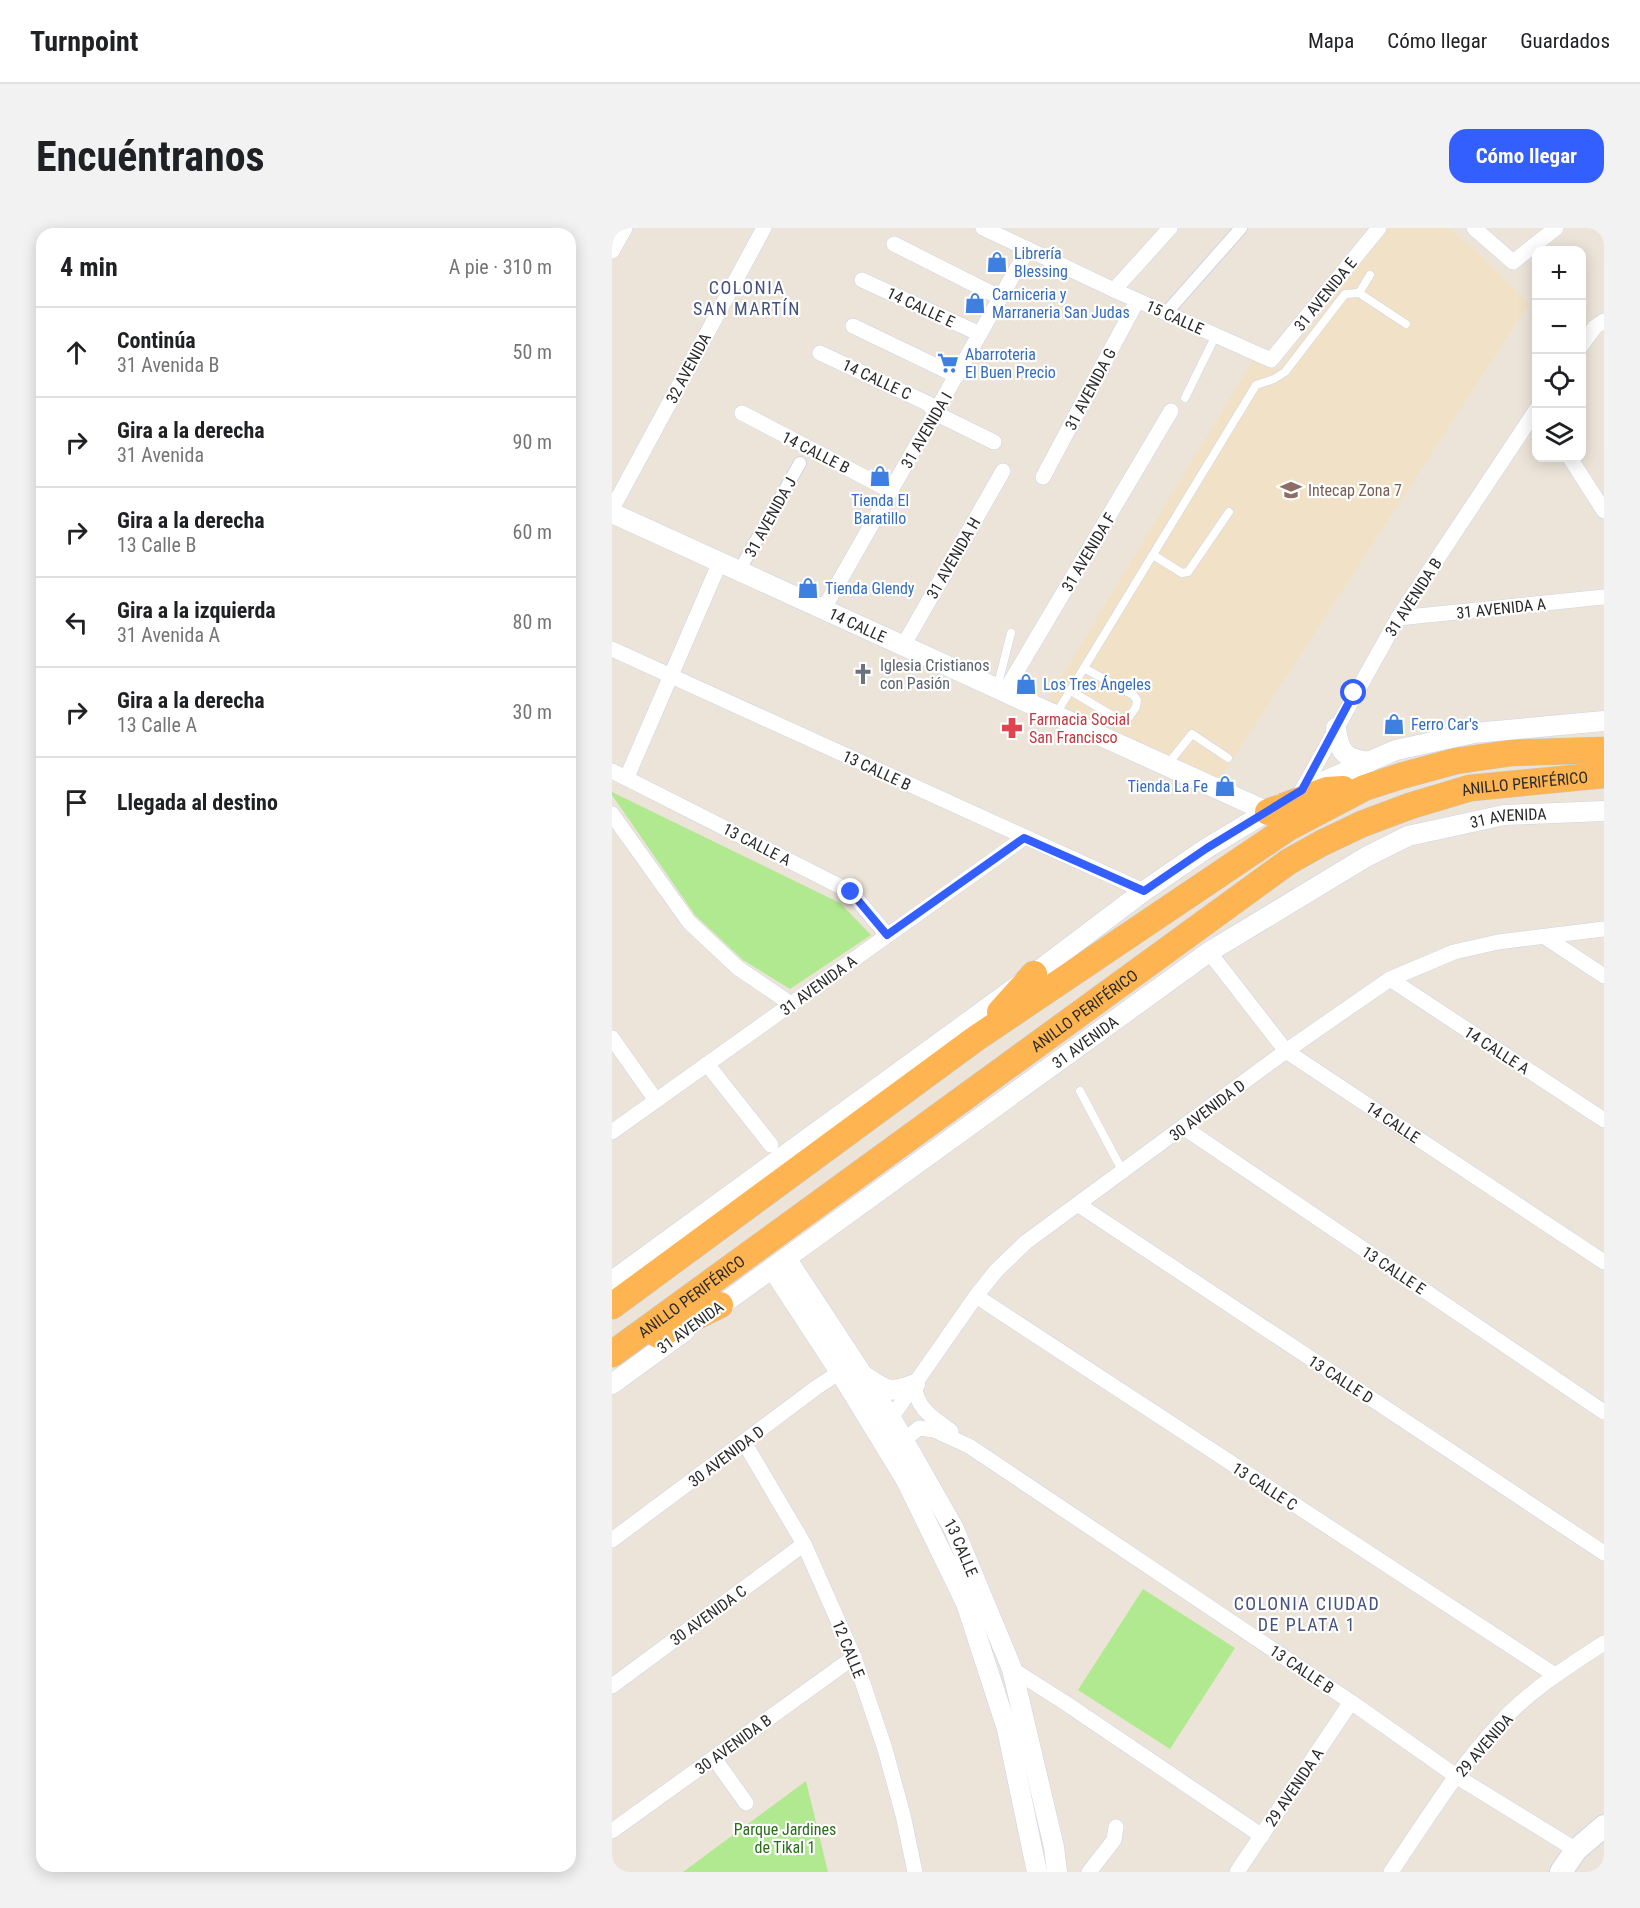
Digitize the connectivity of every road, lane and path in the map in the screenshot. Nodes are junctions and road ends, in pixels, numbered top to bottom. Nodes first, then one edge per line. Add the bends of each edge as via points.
1 (625, 228) edge
2 (764, 228) edge
3 (1170, 228) edge
4 (1241, 228) edge
5 (1379, 228) edge
6 (1474, 228) edge
7 (1556, 228) edge
8 (993, 230) edge
9 (894, 244) dead end
10 (1028, 249) junction
11 (612, 251) edge
12 (1370, 275) dead end
13 (862, 280) dead end
14 (1114, 290) junction
15 (1359, 293) junction
16 (1001, 298) junction
17 (1137, 301) junction
18 (1166, 313) junction
19 (1604, 321) edge
20 (1406, 324) dead end
21 (853, 326) dead end
22 (980, 334) junction
23 (1216, 335) junction
24 (1586, 339) edge
25 (820, 353) dead end
26 (1271, 360) joint
27 (957, 376) junction
28 (1185, 398) dead end
29 (1172, 411) dead end
30 (742, 413) dead end
31 (935, 413) junction
32 (1532, 416) edge
33 (994, 442) dead end
34 (1573, 462) edge
35 (800, 463) dead end
36 (1004, 471) dead end
37 (1043, 477) dead end
38 (891, 491) junction
39 (612, 511) edge
40 (1604, 511) edge
41 (1229, 512) dead end
42 (1153, 555) junction
43 (720, 562) junction
44 (739, 571) junction
45 (1604, 597) edge
46 (824, 610) junction
47 (1398, 618) junction
48 (1011, 633) dead end
49 (903, 646) junction
50 (612, 649) edge
51 (1084, 668) junction
52 (671, 676) junction
53 (1001, 691) junction
54 (1071, 691) junction
55 (1056, 716) junction
56 (1604, 722) edge
57 (1336, 728) junction
58 (1604, 750) edge
59 (1227, 758) dead end
60 (1370, 762) junction
61 (1166, 766) junction
62 (612, 771) edge
63 (1604, 776) edge
64 (627, 777) junction
65 (1364, 788) junction
66 (1302, 790) junction
67 (1604, 811) edge
68 (1268, 812) junction
69 (612, 814) edge
70 (1024, 838) junction
71 (1144, 891) junction
72 (1604, 929) edge
73 (887, 935) junction
74 (1545, 937) junction
75 (1209, 952) junction
76 (1034, 974) junction
77 (1604, 976) edge
78 (1390, 979) junction
79 (791, 1004) junction
80 (612, 1038) edge
81 (975, 1039) junction
82 (1286, 1051) junction
83 (707, 1064) junction
84 (1080, 1091) dead end
85 (655, 1099) junction
86 (1604, 1120) edge
87 (1183, 1127) junction
88 (612, 1132) edge
89 (771, 1145) dead end
90 (1123, 1172) junction
91 (1079, 1205) junction
92 (1604, 1262) edge
93 (779, 1263) junction
94 (612, 1281) edge
95 (976, 1296) junction
96 (720, 1305) junction
97 (612, 1306) edge
98 (612, 1355) edge
99 (840, 1372) junction
100 (862, 1374) junction
101 (612, 1384) edge
102 (915, 1384) junction
103 (1604, 1412) edge
104 (891, 1418) junction
105 (903, 1441) junction
106 (744, 1442) junction
107 (969, 1446) junction
108 (612, 1540) edge
109 (804, 1544) junction
110 (1604, 1553) edge
111 (1604, 1643) edge
112 (854, 1657) junction
113 (1012, 1669) junction
114 (1555, 1675) junction
115 (612, 1686) edge
116 (1351, 1702) junction
117 (714, 1758) junction
118 (1456, 1776) junction
119 (746, 1803) dead end
120 (1604, 1826) edge
121 (1116, 1827) dead end
122 (612, 1831) edge
123 (1262, 1836) junction
124 (1576, 1850) junction
125 (1052, 1870) edge
126 (915, 1872) edge
127 (1089, 1872) edge
128 (1237, 1872) edge
129 (1390, 1872) edge
130 (1561, 1872) edge

1 - 11 street
2 - 39 street, 32 AVENIDA
3 - 14 street
4 - 18 street
5 - 26 street, 31 AVENIDA E
6 - 7 street via 1513,262
8 - 10 street, 15 CALLE
9 - 16 street
10 - 14 street, 15 CALLE
10 - 16 street, 31 AVENIDA I
12 - 15 lane
13 - 22 street, 14 CALLE E
14 - 17 street, 15 CALLE
15 - 20 lane
15 - 42 lane via 1345,294 1285,372 1256,385
16 - 22 street, 31 AVENIDA I
17 - 18 street, 15 CALLE
17 - 37 street, 31 AVENIDA G
18 - 23 street, 15 CALLE
19 - 24 street
21 - 27 street
22 - 27 street, 31 AVENIDA I
23 - 26 street, 15 CALLE
23 - 28 lane
25 - 31 street, 14 CALLE C via 929,404
27 - 31 street, 31 AVENIDA I
29 - 53 street, 31 AVENIDA F
30 - 38 street, 14 CALLE B
31 - 33 street, 14 CALLE C
31 - 38 street, 31 AVENIDA I
32 - 47 street, 31 AVENIDA B
34 - 40 street
35 - 44 street, 31 AVENIDA J
36 - 49 street, 31 AVENIDA H
38 - 46 street, 31 AVENIDA I
39 - 43 street, 14 CALLE
41 - 42 lane via 1188,572 1182,573
42 - 51 lane
43 - 44 street, 14 CALLE
43 - 52 street
44 - 46 street, 14 CALLE
45 - 47 street, 31 AVENIDA A
46 - 49 street, 14 CALLE
47 - 57 street, 31 AVENIDA B
48 - 53 lane
49 - 53 street, 14 CALLE
50 - 52 street, 13 CALLE B
51 - 54 lane
51 - 54 lane via 1133,695 1136,707 1129,717 1118,719
52 - 64 street
52 - 70 street, 13 CALLE B
53 - 55 street, 14 CALLE
54 - 55 lane
55 - 61 street, 14 CALLE
56 - 60 street via 1474,733 1396,750
57 - 60 street via 1340,748 1346,755
57 - 66 street, 31 AVENIDA B
58 - 65 highway, ANILLO PERIFÉRICO via 1511,753 1456,761
59 - 61 lane via 1192,734
60 - 66 street
61 - 68 street, 14 CALLE
62 - 64 street, 13 CALLE A
63 - 98 highway, ANILLO PERIFÉRICO via 1470,788 1362,824 1288,862
64 - 73 street, 13 CALLE A via 851,892
65 - 68 highway via 1327,790
65 - 81 highway, ANILLO PERIFÉRICO via 1288,828
66 - 68 street
67 - 75 street, 31 AVENIDA via 1504,815 1408,836 1366,857
68 - 71 street
69 - 79 street via 689,922 738,968
70 - 71 street, 13 CALLE B
70 - 73 street, 31 AVENIDA A
71 - 76 street
72 - 74 street, 30 AVENIDA D
73 - 79 street, 31 AVENIDA A
74 - 77 street
74 - 78 street, 30 AVENIDA D via 1454,952
75 - 82 street, 14 CALLE
75 - 93 street, 31 AVENIDA
76 - 81 highway
76 - 94 street
78 - 82 street, 30 AVENIDA D
78 - 86 street, 14 CALLE A
79 - 83 street, 31 AVENIDA A
80 - 85 street
81 - 97 highway, ANILLO PERIFÉRICO
82 - 87 street, 30 AVENIDA D
82 - 92 street, 14 CALLE
83 - 85 street, 31 AVENIDA A
83 - 89 street
84 - 90 lane
85 - 88 street, 31 AVENIDA A
87 - 90 street, 30 AVENIDA D
87 - 103 street, 13 CALLE E
90 - 91 street, 30 AVENIDA D
91 - 95 street, 30 AVENIDA D via 1026,1242
91 - 110 street, 13 CALLE D
93 - 96 street, 31 AVENIDA
93 - 99 street, 13 CALLE
93 - 100 street, 13 CALLE
95 - 102 street, 30 AVENIDA D
95 - 114 street, 13 CALLE C
96 - 98 highway
96 - 101 street, 31 AVENIDA
99 - 106 street, 30 AVENIDA D
99 - 125 street, 13 CALLE via 906,1480 966,1603
100 - 102 street via 885,1390 898,1391
100 - 104 street, 13 CALLE
102 - 104 street, 30 AVENIDA D
102 - 107 street, 13 CALLE B via 920,1407
104 - 105 street, 13 CALLE
105 - 107 street, 13 CALLE B via 919,1428 934,1430
105 - 113 street, 13 CALLE via 954,1529
106 - 108 street, 30 AVENIDA D
106 - 109 street, 12 CALLE
107 - 116 street, 13 CALLE B
109 - 112 street, 12 CALLE
109 - 115 street, 30 AVENIDA C
111 - 114 street, 29 AVENIDA
112 - 117 street, 30 AVENIDA B
112 - 126 street, 12 CALLE via 885,1749
113 - 123 street
113 - 125 street, 13 CALLE via 1052,1837
114 - 118 street, 29 AVENIDA via 1500,1723
116 - 118 street, 13 CALLE B
116 - 123 street, 29 AVENIDA A
117 - 119 street
117 - 122 street, 30 AVENIDA B
118 - 124 street, 13 CALLE B
118 - 129 street, 29 AVENIDA
120 - 124 main road
121 - 127 street via 1114,1840
123 - 128 street, 29 AVENIDA A
124 - 130 main road

